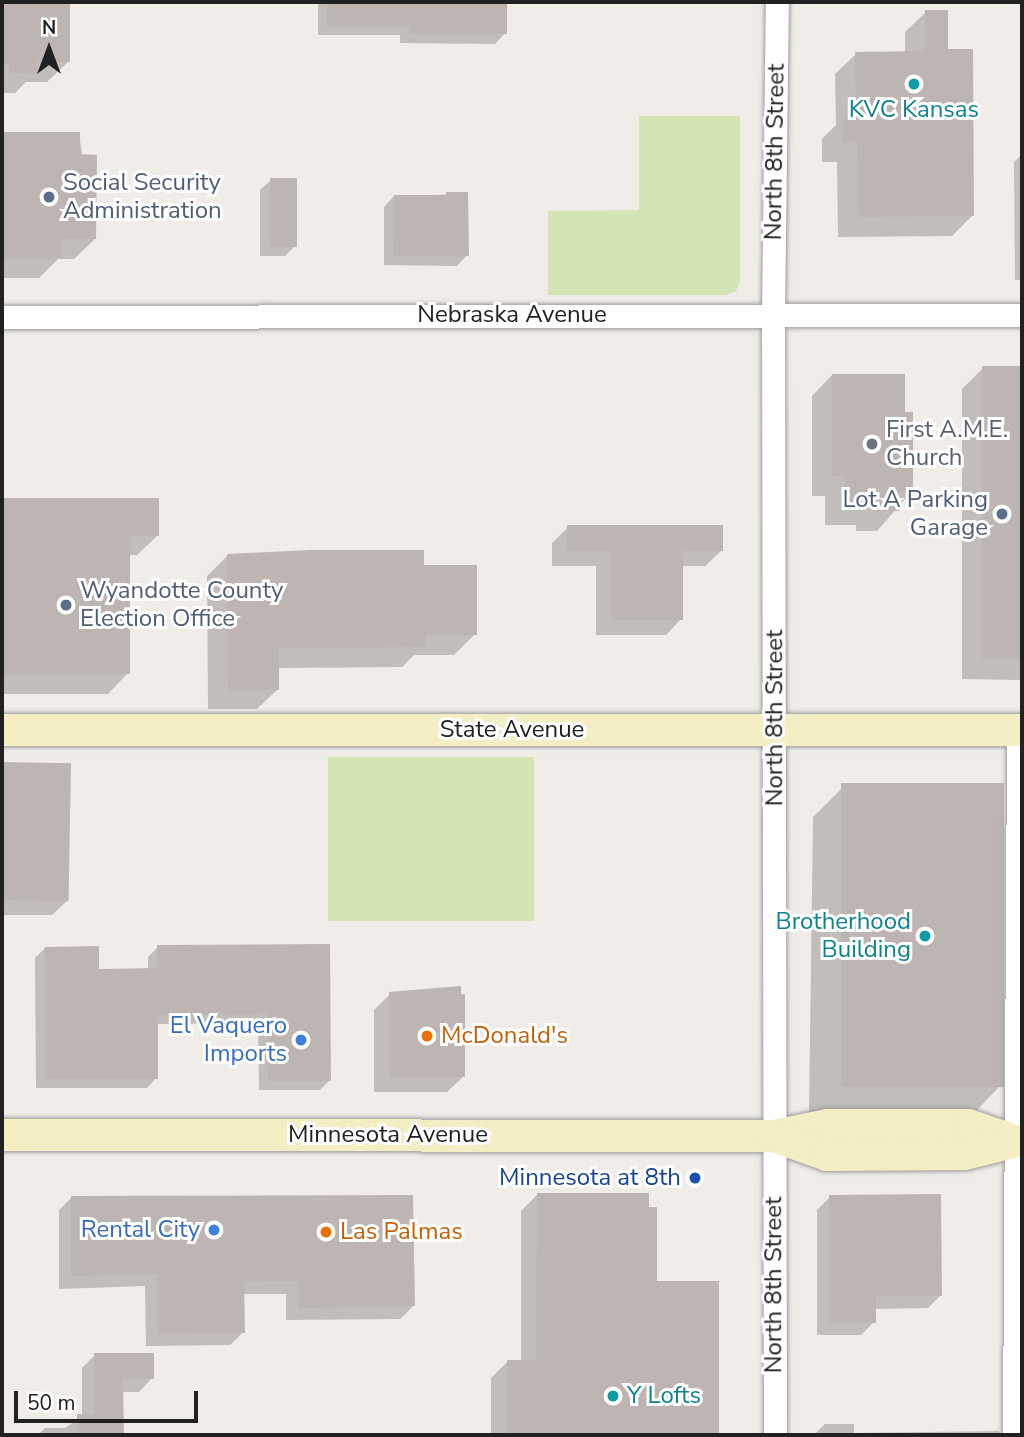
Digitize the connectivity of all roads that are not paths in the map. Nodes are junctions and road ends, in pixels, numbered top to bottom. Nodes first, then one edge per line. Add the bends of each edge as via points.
1 (777, 2) edge
2 (1022, 315) edge
3 (2, 317) edge
4 (773, 317) junction
5 (2, 730) edge
6 (776, 730) junction
7 (1020, 730) edge
8 (2, 1135) edge
9 (774, 1136) junction
10 (1019, 1141) edge
11 (775, 1435) edge
12 (1014, 1435) edge

1 - 4 street, North 8th Street
2 - 4 street, Nebraska Avenue
3 - 4 street, Nebraska Avenue
4 - 6 street, North 8th Street
5 - 6 main road, State Avenue
6 - 7 main road, State Avenue
6 - 9 street, North 8th Street
7 - 10 street
8 - 9 main road, Minnesota Avenue
9 - 10 main road, Minnesota Avenue via 827,1125 968,1125
9 - 11 street, North 8th Street
10 - 12 street

